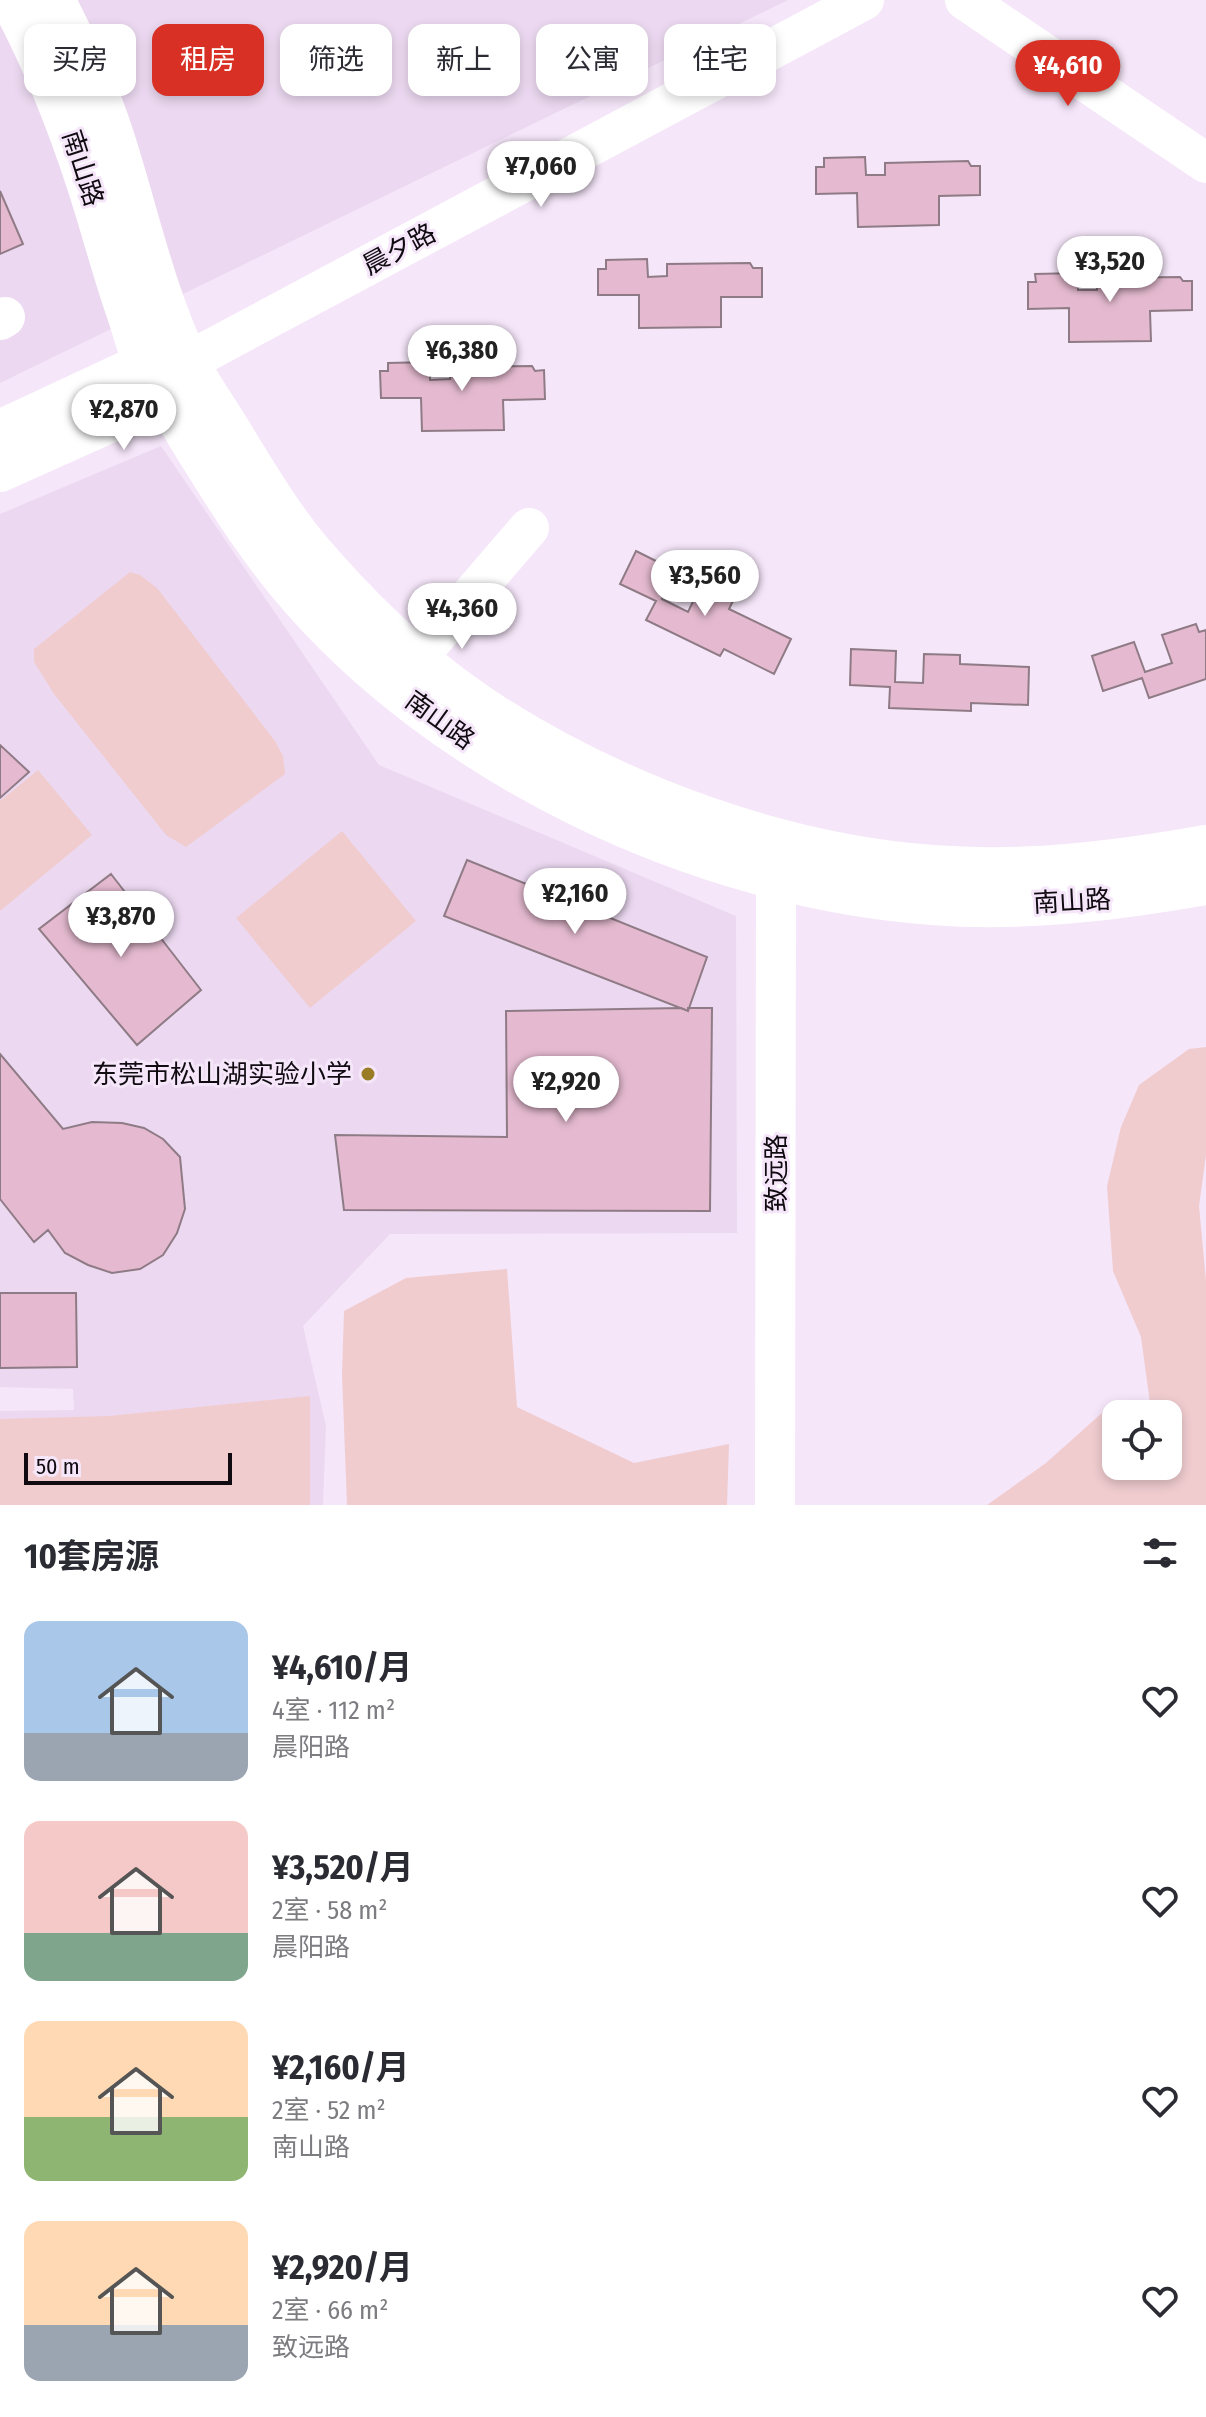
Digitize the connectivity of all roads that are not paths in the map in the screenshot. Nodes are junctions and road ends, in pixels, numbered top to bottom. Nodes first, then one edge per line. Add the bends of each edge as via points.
1 (12, 0) edge
2 (53, 0) edge
3 (864, 0) edge
4 (965, 0) edge
5 (1206, 163) edge
6 (166, 374) junction
7 (0, 432) edge
8 (0, 470) edge
9 (529, 528) dead end
10 (417, 658) junction
11 (1206, 847) edge
12 (782, 860) junction
13 (1206, 883) edge
14 (775, 1505) edge

1 - 6 main road, 南山路 via 54,82
2 - 6 main road, 南山路 via 111,131 154,277
3 - 6 street, 晨夕路
4 - 5 street
6 - 7 main road
6 - 8 main road
6 - 10 main road, 南山路 via 319,562
6 - 12 main road, 南山路 via 240,518 291,586 406,697 475,747 560,795 658,838 748,870
9 - 10 street
10 - 12 main road, 南山路 via 494,717 576,763 760,836
11 - 12 main road, 南山路 via 1123,862 1029,868 936,868 856,858
12 - 13 main road, 南山路 via 850,894 934,903 1127,897
12 - 14 street, 致远路

